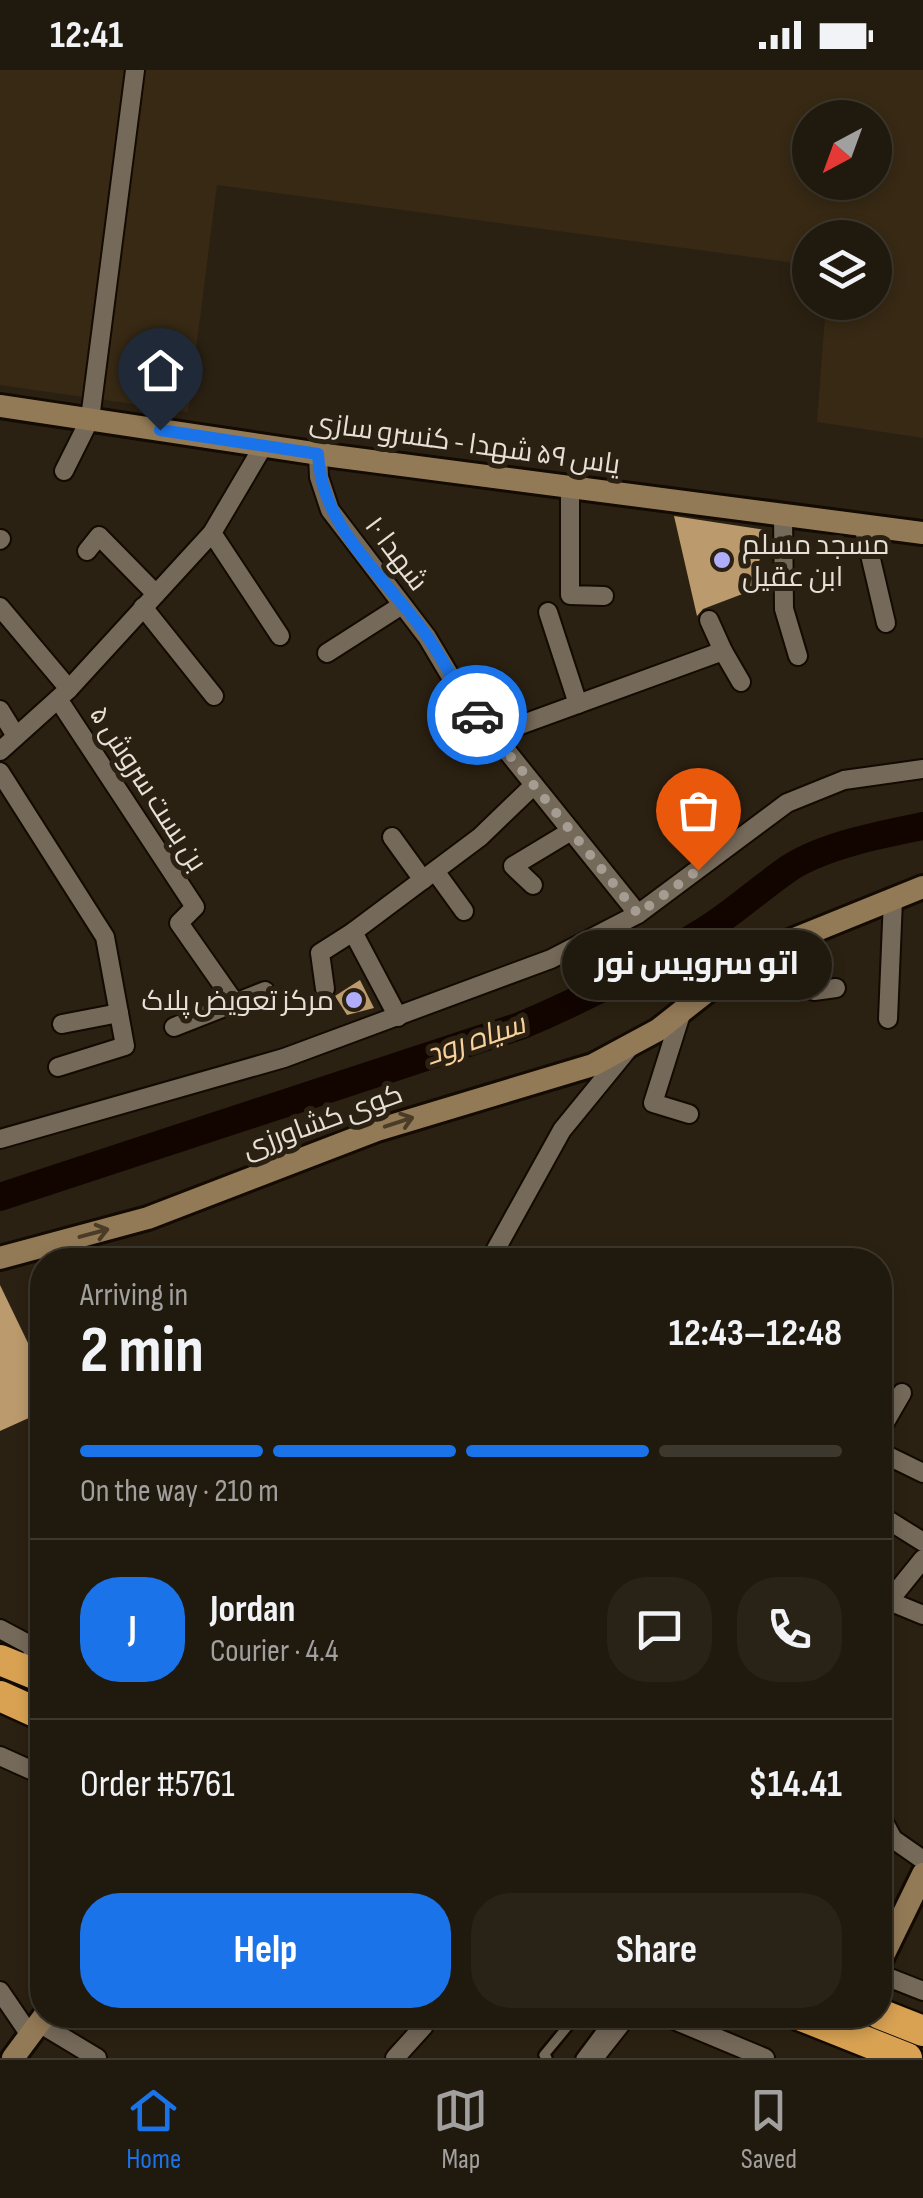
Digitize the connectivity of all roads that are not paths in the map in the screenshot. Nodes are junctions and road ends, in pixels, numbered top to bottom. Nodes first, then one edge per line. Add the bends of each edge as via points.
1 (135, 70) edge
2 (0, 406) edge
3 (90, 419) junction
4 (264, 446) junction
5 (318, 454) junction
6 (64, 471) dead end
7 (570, 486) junction
8 (783, 514) junction
9 (863, 525) junction
10 (212, 532) junction
11 (923, 533) edge
12 (88, 551) dead end
13 (604, 596) dead end
14 (150, 600) junction
15 (402, 605) junction
16 (0, 607) edge
17 (548, 612) dead end
18 (709, 620) dead end
19 (886, 622) dead end
20 (280, 636) dead end
21 (723, 651) junction
22 (327, 653) dead end
23 (798, 656) dead end
24 (741, 682) dead end
25 (64, 694) junction
26 (214, 696) dead end
27 (578, 704) junction
28 (0, 710) edge
29 (493, 735) junction
30 (16, 736) junction
31 (0, 751) edge
32 (923, 770) edge
33 (0, 772) edge
34 (534, 785) junction
35 (571, 831) junction
36 (392, 837) dead end
37 (429, 875) junction
38 (533, 885) dead end
39 (912, 894) edge
40 (464, 911) dead end
41 (638, 914) junction
42 (353, 932) junction
43 (804, 934) junction
44 (836, 988) dead end
45 (325, 990) dead end
46 (265, 992) dead end
47 (235, 1003) junction
48 (682, 1011) junction
49 (118, 1014) junction
50 (398, 1018) junction
51 (888, 1018) dead end
52 (62, 1024) dead end
53 (174, 1026) dead end
54 (634, 1043) junction
55 (58, 1066) dead end
56 (689, 1114) dead end
57 (0, 1140) edge
58 (37, 1248) edge
59 (497, 1248) edge
60 (30, 1250) edge
61 (0, 1258) edge
62 (902, 1393) dead end
63 (892, 1410) edge
64 (892, 1458) edge
65 (923, 1473) edge
66 (892, 1523) edge
67 (923, 1542) edge
68 (923, 1559) edge
69 (892, 1596) edge
70 (892, 1608) edge
71 (923, 1614) edge
72 (0, 1629) edge
73 (30, 1644) edge
74 (0, 1660) edge
75 (30, 1670) edge
76 (0, 1696) edge
77 (30, 1709) edge
78 (0, 1756) edge
79 (30, 1770) edge
80 (892, 1837) edge
81 (923, 1860) edge
82 (923, 1874) edge
83 (892, 1937) edge
84 (892, 1979) edge
85 (0, 1991) edge
86 (923, 1991) edge
87 (30, 2018) edge
88 (892, 2019) edge
89 (36, 2028) edge
90 (43, 2028) edge
91 (422, 2028) edge
92 (566, 2028) edge
93 (603, 2028) edge
94 (618, 2028) edge
95 (693, 2028) edge
96 (832, 2028) edge
97 (923, 2032) edge
98 (13, 2058) edge
99 (97, 2058) edge
100 (395, 2058) edge
101 (547, 2058) edge
102 (581, 2058) edge
103 (594, 2058) edge
104 (765, 2058) edge
105 (907, 2058) edge

1 - 3 street
2 - 3 street, یاس ۵۹ شهدا - کنسرو سازی
3 - 4 street, یاس ۵۹ شهدا - کنسرو سازی
3 - 6 street
4 - 5 street, یاس ۵۹ شهدا - کنسرو سازی
4 - 10 street
5 - 7 street, یاس ۵۹ شهدا - کنسرو سازی
5 - 15 street, شهدا ۱۰ via 330,510
7 - 8 street, یاس ۵۹ شهدا - کنسرو سازی
7 - 13 street via 570,595
8 - 9 street, یاس ۵۹ شهدا - کنسرو سازی
8 - 23 street via 784,610
9 - 11 street, یاس ۵۹ شهدا - کنسرو سازی
9 - 19 street
10 - 14 street
10 - 20 street
12 - 14 street via 98,536
14 - 25 street
14 - 26 street
15 - 22 street
15 - 29 street, شهدا ۱۰
16 - 25 street
17 - 27 street
18 - 21 street
21 - 24 street
21 - 27 street
25 - 30 street
25 - 47 street, بن بست سروش ۵ via 195,907 179,923
27 - 29 street
28 - 30 street
29 - 34 street, شهدا ۱۰
30 - 31 street
32 - 41 street via 844,780 787,803
33 - 49 street via 105,937
34 - 35 street, شهدا ۱۰
34 - 37 street
35 - 38 street via 514,866
35 - 41 street, شهدا ۱۰
36 - 37 street
37 - 40 street
37 - 42 street
39 - 43 street, کوی کشاورزی
39 - 51 street
41 - 50 street via 551,959
42 - 45 street via 320,952
42 - 50 street
43 - 44 street via 805,992
43 - 48 street, کوی کشاورزی via 724,978
46 - 47 street
47 - 53 street
48 - 54 street, کوی کشاورزی
48 - 56 street via 653,1103
49 - 52 street
49 - 55 street via 124,1046
50 - 57 street
58 -> 54 street, کوی کشاورزی via 148,1218 377,1130 593,1065
54 - 59 street via 562,1130
61 -> 60 street, کوی کشاورزی
62 - 63 street
64 - 65 street
66 - 67 street
68 - 69 street
70 - 71 street
72 - 73 street
74 - 75 highway
76 - 77 highway
78 - 79 street
80 - 81 street
82 - 83 street
84 - 86 street
85 - 87 street
88 - 97 highway
89 - 98 street
90 - 99 street
91 - 100 street
92 - 101 lane
93 - 102 lane
94 - 103 street
95 - 104 street
96 - 105 highway

